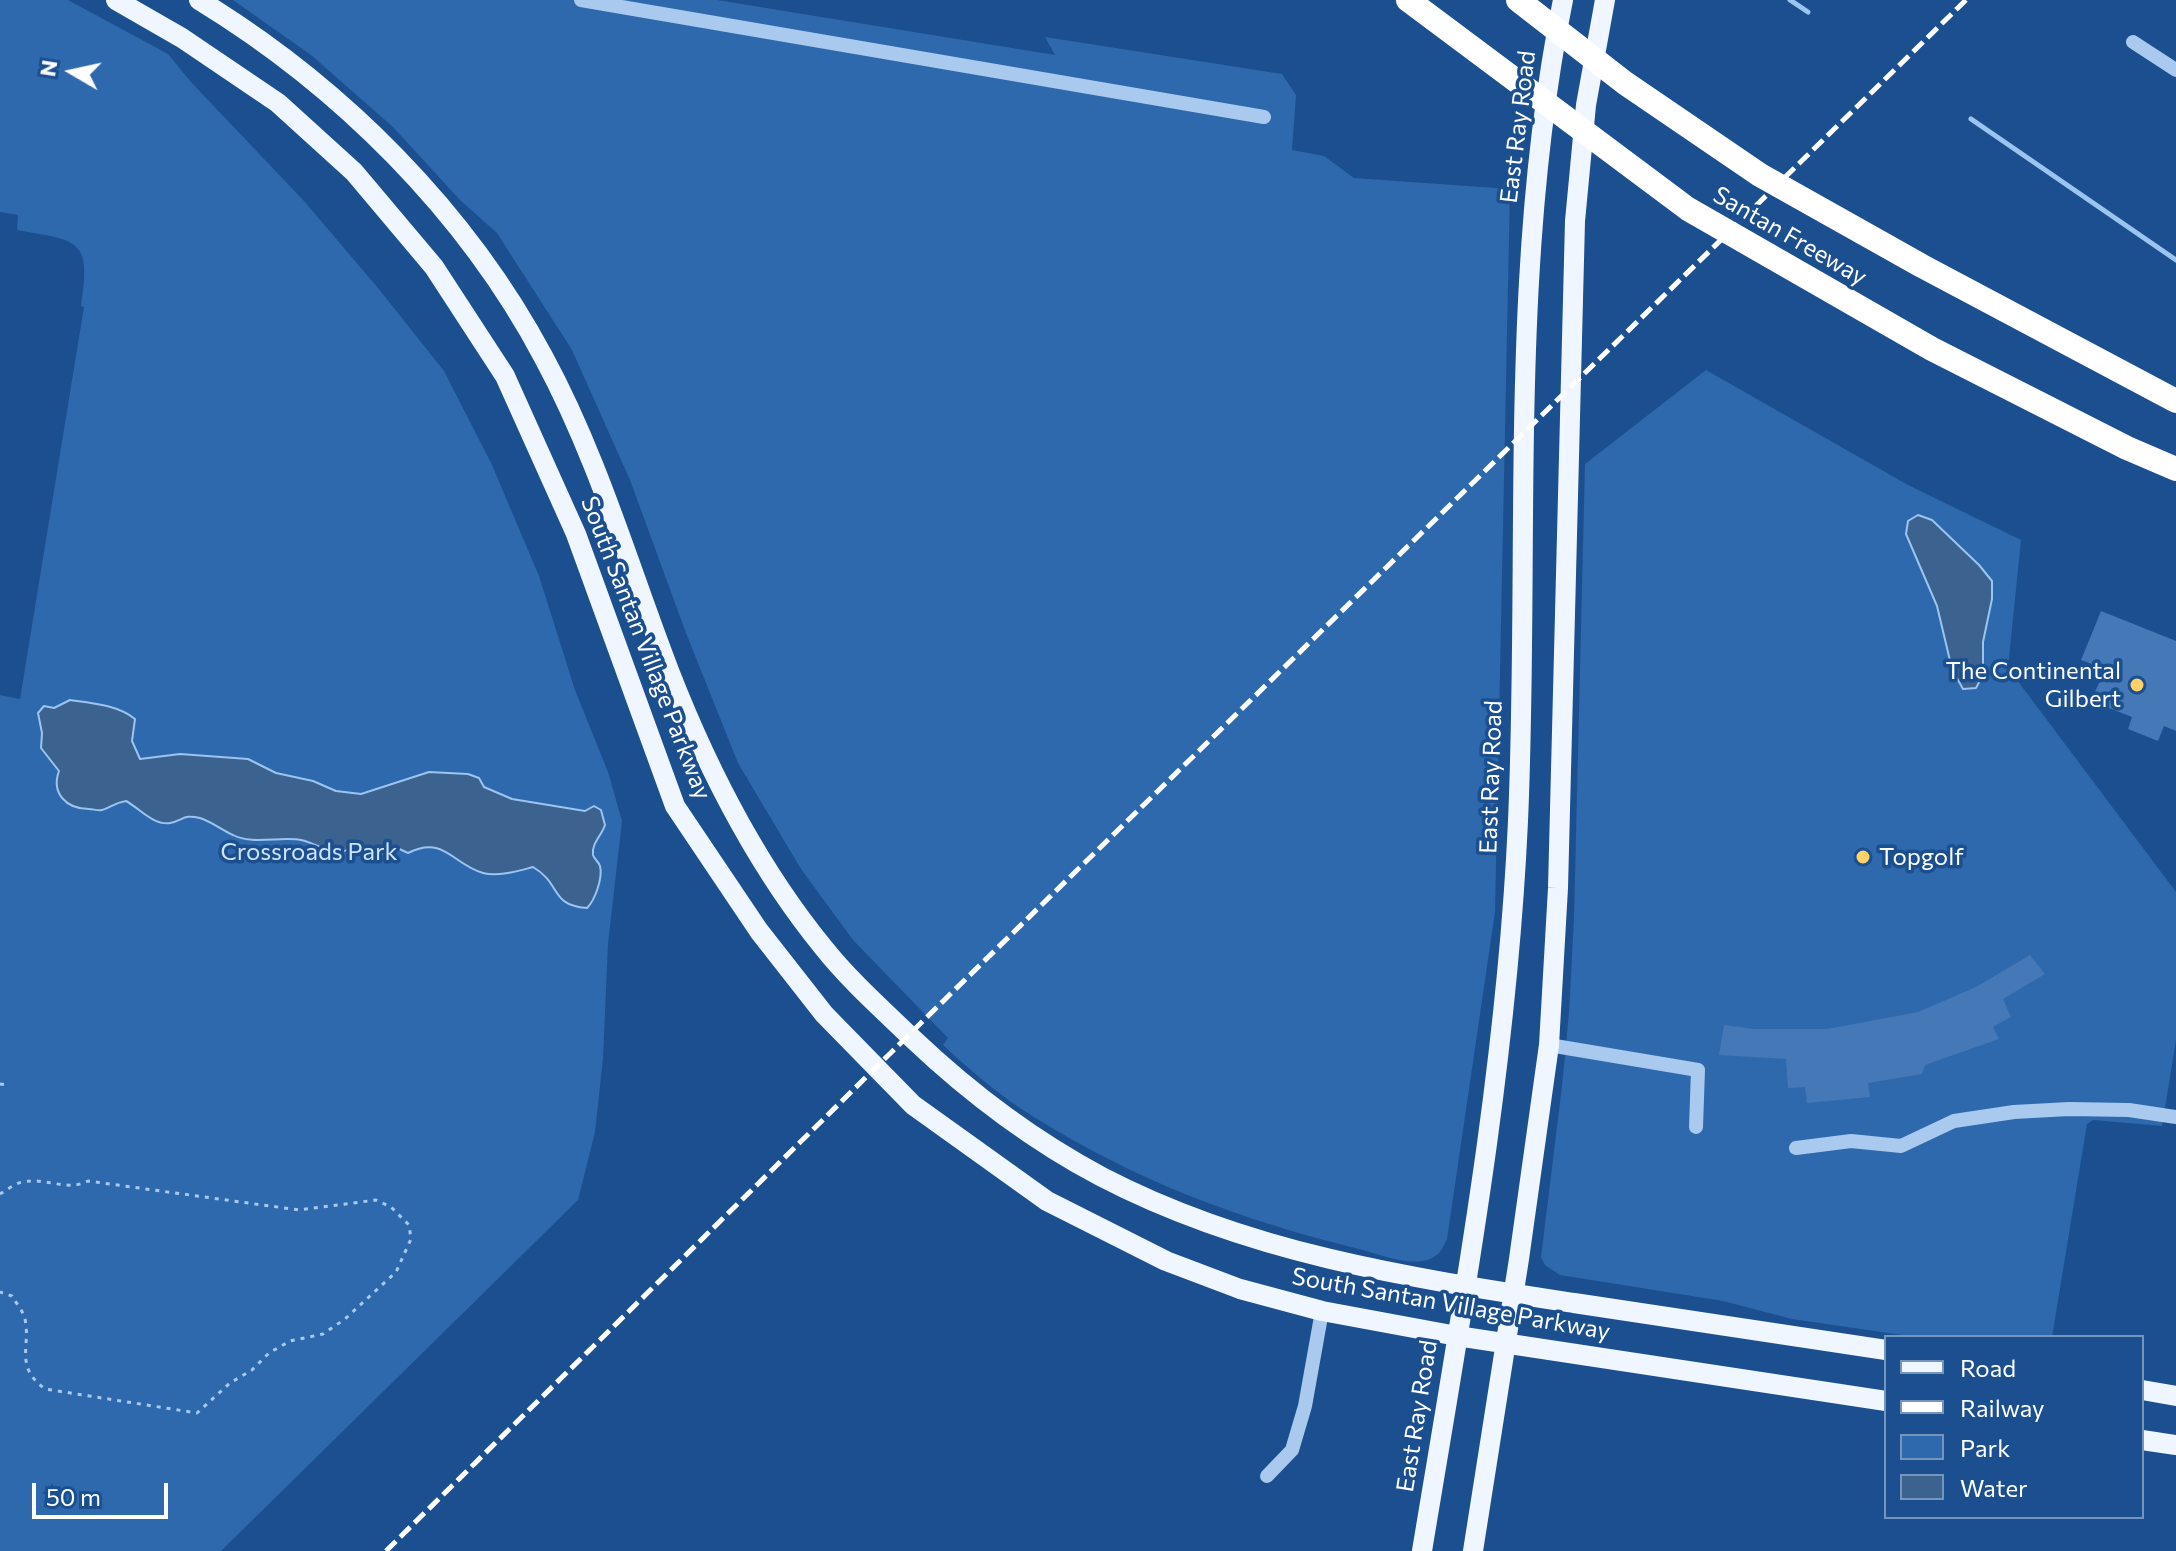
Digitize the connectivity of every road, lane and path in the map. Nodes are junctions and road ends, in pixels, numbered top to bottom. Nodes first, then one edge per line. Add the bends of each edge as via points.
1 (199, 0) edge
2 (581, 0) edge
3 (1408, 0) edge
4 (1518, 0) edge
5 (1563, 0) edge
6 (1605, 0) edge
7 (125, 2) edge
8 (2133, 42) dead end
9 (2176, 70) edge
10 (1264, 117) dead end
11 (2176, 401) edge
12 (2176, 469) edge
13 (1549, 1045) junction
14 (0, 1084) edge
15 (10, 1085) dead end
16 (2176, 1117) edge
17 (1696, 1127) dead end
18 (1796, 1148) dead end
19 (0, 1194) edge
20 (1465, 1286) junction
21 (0, 1292) edge
22 (1513, 1293) junction
23 (1322, 1311) junction
24 (1457, 1336) junction
25 (1504, 1343) junction
26 (1884, 1350) edge
27 (2144, 1390) edge
28 (2176, 1396) edge
29 (1884, 1401) edge
30 (2144, 1440) edge
31 (2176, 1445) edge
32 (1267, 1476) dead end
33 (1422, 1551) edge
34 (1473, 1551) edge

1 - 20 main road, South Santan Village Parkway via 289,61 344,107 459,230 503,291 572,414 669,670 734,815 792,905 863,991 969,1089 1042,1142 1105,1178 1197,1219 1286,1250
2 - 10 street
3 - 12 highway, Santan Freeway via 1688,209 1932,349
4 - 11 highway, Santan Freeway via 1625,83 1760,175
5 - 20 main road, East Ray Road via 1535,196 1524,402 1518,821 1504,1003
6 - 13 main road via 1586,105 1575,221 1558,888
7 - 23 main road, South Santan Village Parkway via 278,103 354,172 434,267 505,376 569,519 675,806 759,931 824,1014 913,1105 1047,1201 1166,1261 1240,1289
8 - 9 street
13 - 17 street via 1698,1070
13 - 22 main road
14 - 15 path
16 - 18 street via 2129,1110 2014,1112 1954,1121 1901,1146 1851,1141
19 - 21 path via 21,1182 76,1187 88,1181 299,1210 376,1200 409,1225 411,1239 396,1272 345,1319 323,1334 290,1341 269,1353 197,1413 45,1389 32,1380 24,1352 25,1318 12,1296
20 - 22 main road, South Santan Village Parkway
20 - 24 main road, East Ray Road
22 - 25 main road
22 - 26 main road, South Santan Village Parkway
23 - 24 main road, South Santan Village Parkway
23 - 32 street via 1292,1450
24 - 25 main road, South Santan Village Parkway
24 - 33 main road, East Ray Road
25 - 29 main road, South Santan Village Parkway
25 - 34 main road
27 - 28 main road
30 - 31 main road

